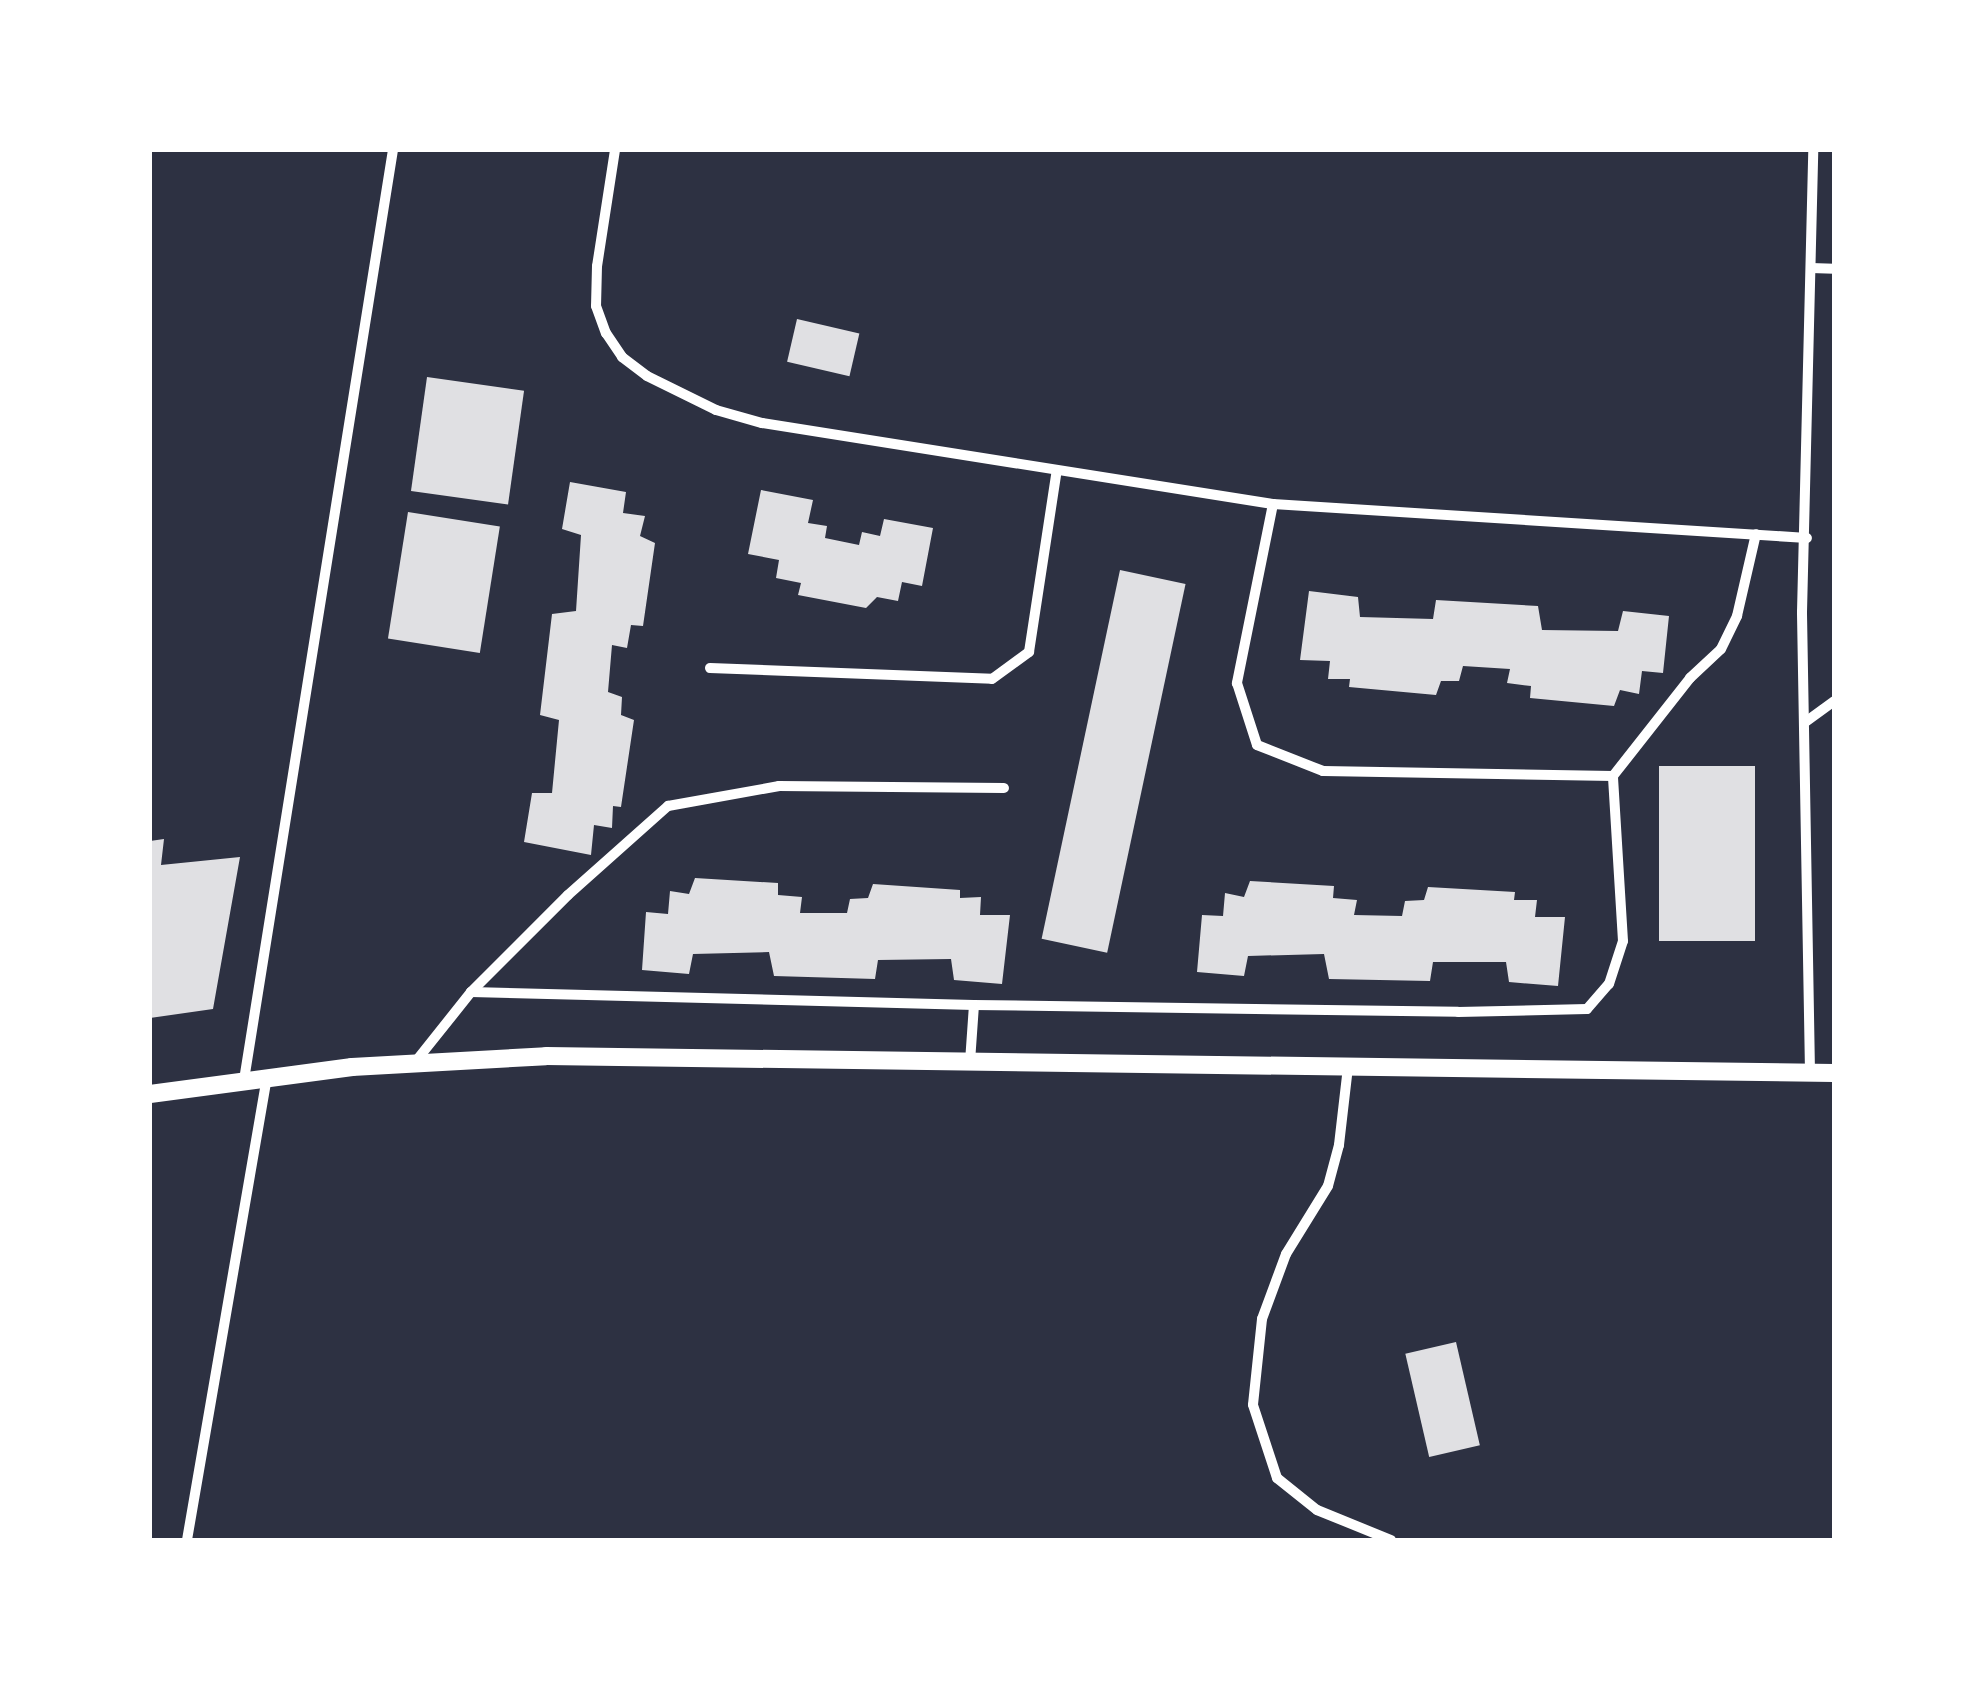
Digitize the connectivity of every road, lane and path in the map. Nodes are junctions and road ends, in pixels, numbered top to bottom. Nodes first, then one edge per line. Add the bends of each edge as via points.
1 (393, 150) edge
2 (615, 150) edge
3 (1813, 150) edge
4 (1810, 268) junction
5 (1834, 268) edge
6 (1057, 470) junction
7 (1273, 504) junction
8 (1756, 534) junction
9 (1807, 538) junction
10 (710, 668) dead end
11 (1834, 701) edge
12 (1804, 723) junction
13 (1613, 776) junction
14 (1004, 788) dead end
15 (471, 992) junction
16 (974, 1005) junction
17 (416, 1062) junction
18 (970, 1062) junction
19 (1348, 1066) junction
20 (1810, 1072) junction
21 (1834, 1073) edge
22 (267, 1077) junction
23 (244, 1080) junction
24 (150, 1094) edge
25 (187, 1540) edge
26 (1391, 1540) edge

1 - 23 street
2 - 6 street via 596,306 622,357 646,376 716,410 762,423
3 - 4 street
4 - 5 street
4 - 9 street
6 - 7 street
6 - 10 street via 1029,652 992,679
7 - 8 street
7 - 13 street via 1237,683 1256,745 1323,771
8 - 9 street
8 - 13 street via 1737,616 1720,649
9 - 12 street
11 - 12 street
12 - 20 street
13 - 16 street via 1623,942 1609,984 1587,1009
14 - 15 street via 780,786 668,806
15 - 16 street
15 - 17 street
16 - 18 street
17 - 18 street via 546,1056
17 - 22 street
18 - 19 street
19 - 20 street
19 - 26 street via 1328,1186 1286,1254 1262,1320 1253,1405 1276,1478 1317,1510
20 - 21 street
22 - 23 street
22 - 25 street
23 - 24 street

